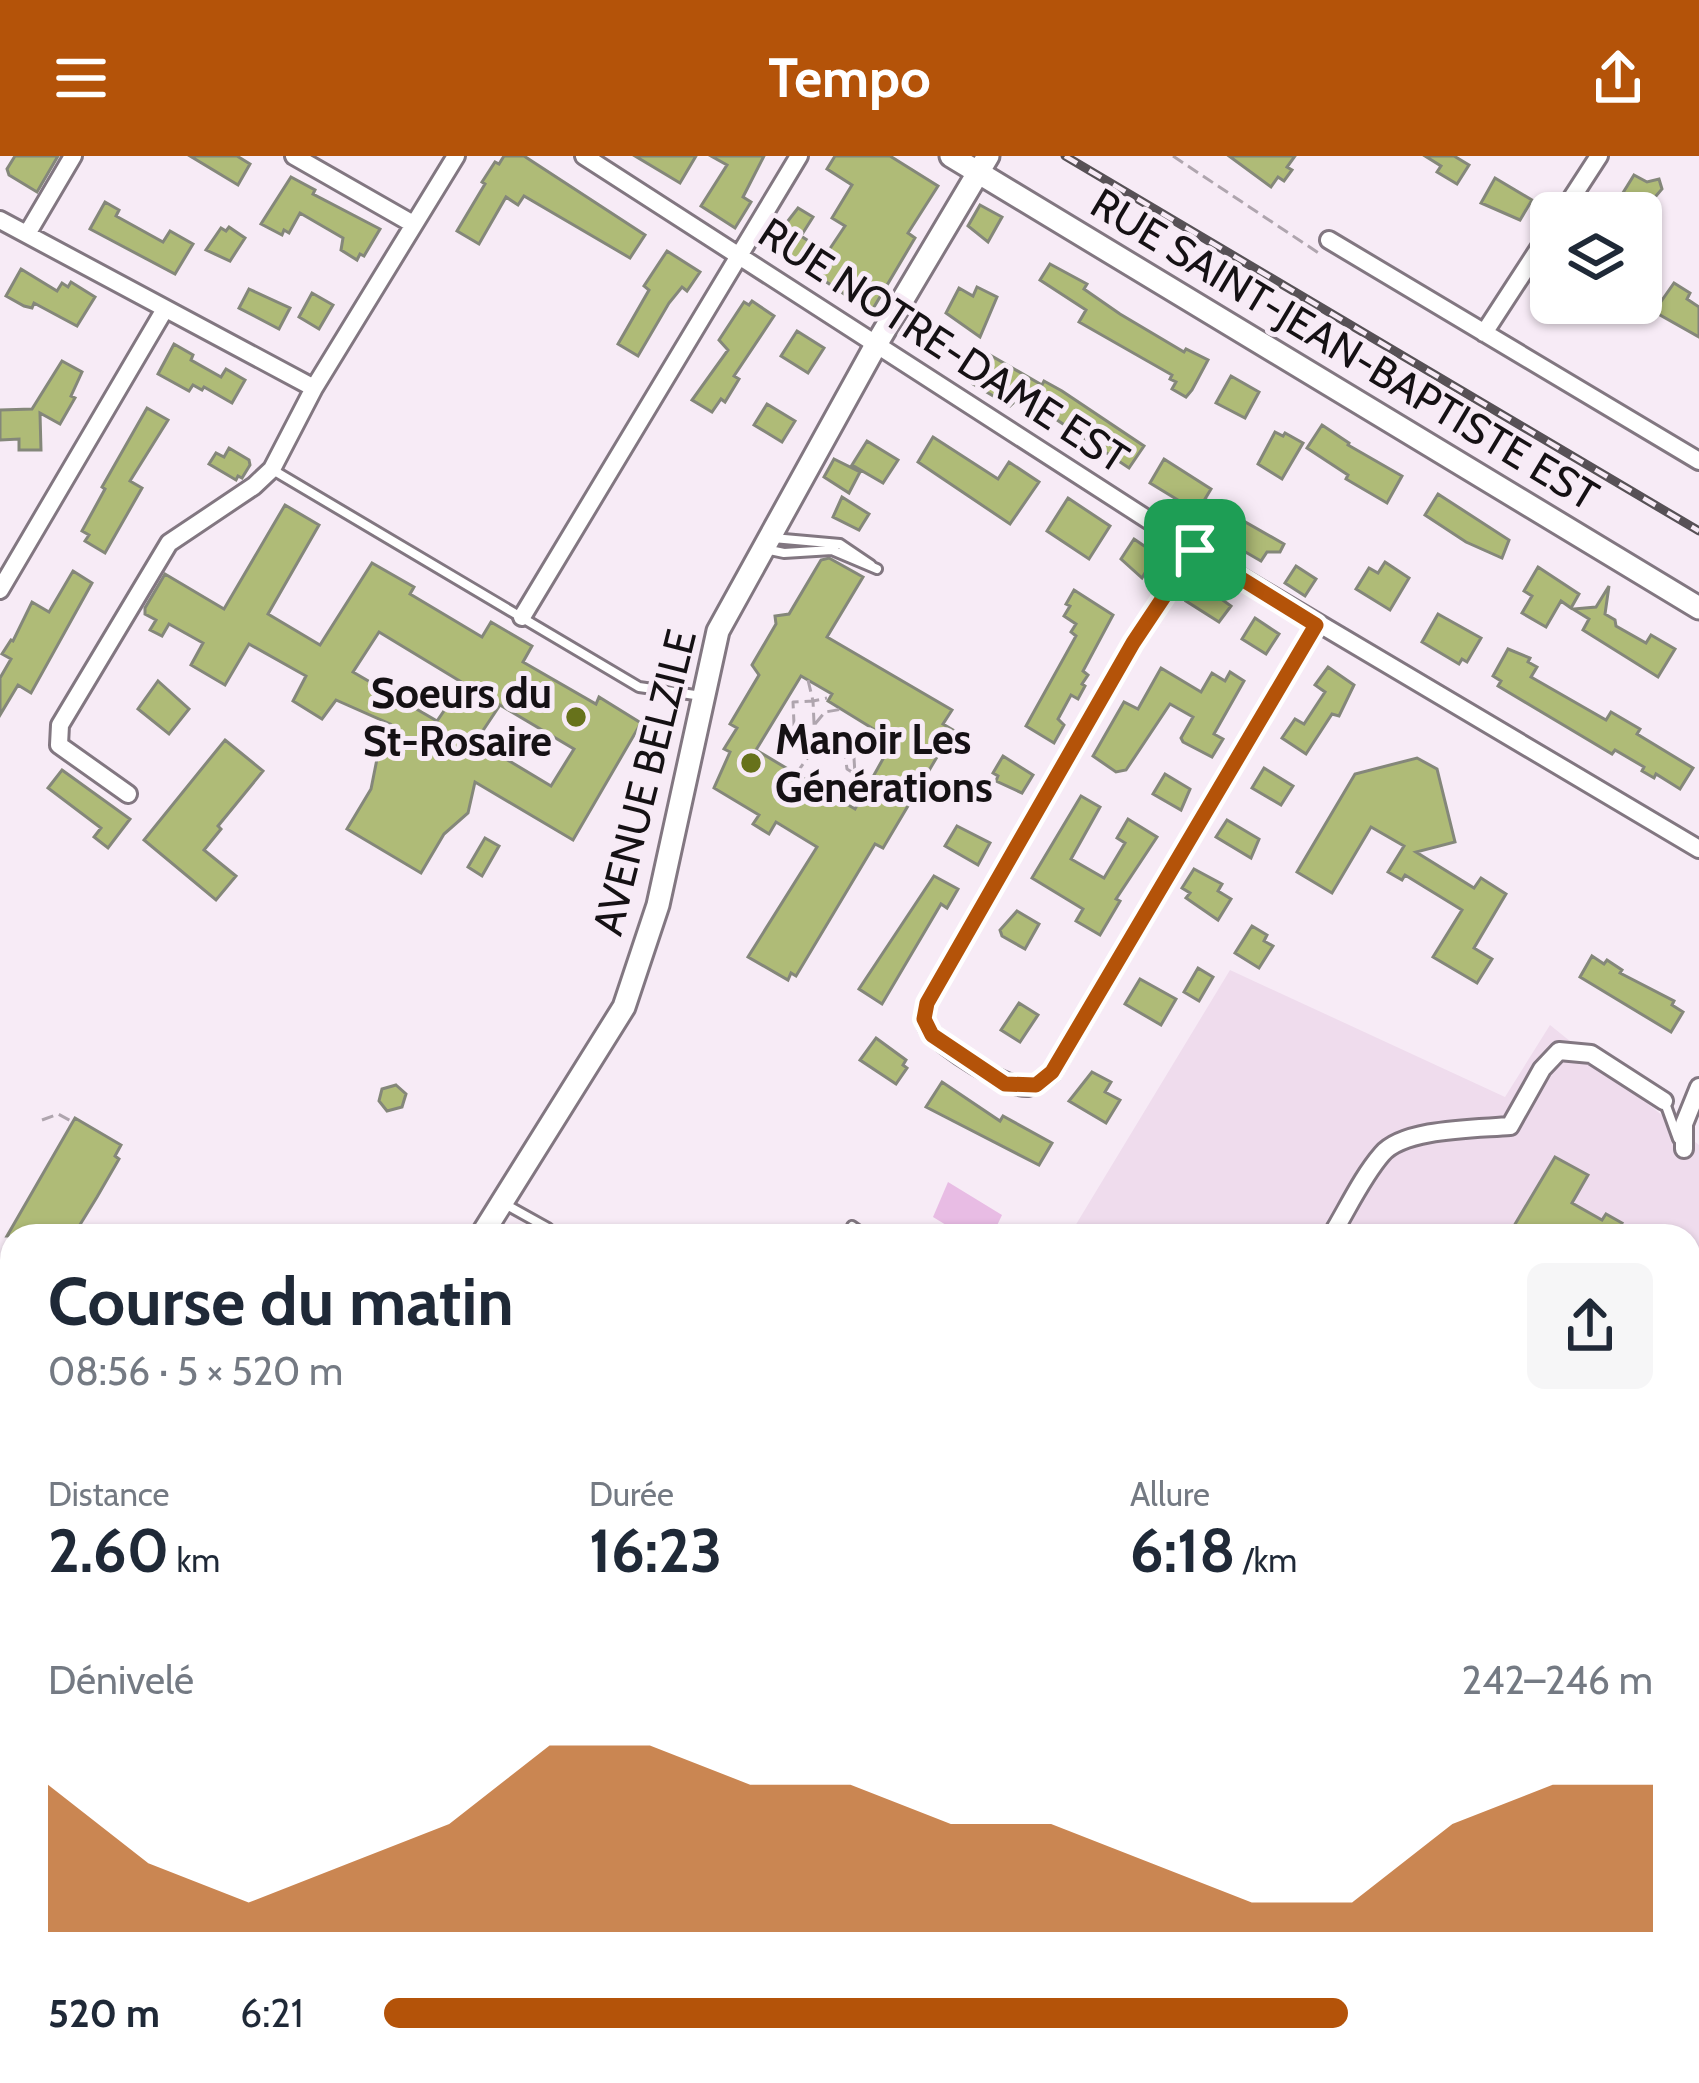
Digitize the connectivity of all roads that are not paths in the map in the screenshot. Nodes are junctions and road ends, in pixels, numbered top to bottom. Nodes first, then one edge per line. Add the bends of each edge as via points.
1 (73, 156) edge
2 (294, 156) edge
3 (456, 156) edge
4 (584, 156) edge
5 (799, 156) edge
6 (951, 156) edge
7 (1599, 156) edge
8 (983, 164) edge
9 (1576, 192) edge
10 (0, 220) edge
11 (413, 224) junction
12 (27, 235) junction
13 (1329, 240) dead end
14 (740, 255) junction
15 (1530, 262) edge
16 (165, 309) junction
17 (1484, 333) junction
18 (878, 343) junction
19 (314, 388) junction
20 (1699, 461) edge
21 (272, 469) junction
22 (767, 543) junction
23 (1195, 550) junction
24 (0, 590) edge
25 (1699, 608) edge
26 (521, 617) junction
27 (1316, 625) junction
28 (702, 696) junction
29 (128, 794) dead end
30 (1699, 849) edge
31 (1699, 1087) edge
32 (1664, 1101) joint
33 (1692, 1156) edge
34 (502, 1203) junction
35 (489, 1224) edge
36 (541, 1224) edge
37 (1338, 1224) edge

1 - 12 street
2 - 11 street
3 - 11 street
4 - 14 street, RUE NOTRE-DAME EST
5 - 14 street
6 - 8 street, RUE SAINT-JEAN-BAPTISTE EST
7 - 9 street
8 - 18 street, AVENUE BELZILE
8 - 25 street, RUE SAINT-JEAN-BAPTISTE EST
10 - 12 street
11 - 19 street
12 - 16 street
13 - 17 street
14 - 18 street, RUE NOTRE-DAME EST
14 - 26 street
15 - 17 street
16 - 19 street
16 - 24 street
17 - 20 street
18 - 22 street, AVENUE BELZILE
18 - 23 street, RUE NOTRE-DAME EST
19 - 21 street
21 - 26 lane
21 - 29 street via 170,543 60,725 59,745
22 - 22 lane via 784,553 832,550 877,569 840,544
22 - 28 street, AVENUE BELZILE via 718,631
23 - 27 street, RUE NOTRE-DAME EST
23 - 27 street via 1133,643 927,1003 932,1035 1005,1084 1036,1085 1052,1072
26 - 28 lane via 640,687
27 - 30 street, RUE NOTRE-DAME EST
28 - 34 street, AVENUE BELZILE via 647,945 607,1049
31 - 33 street via 1684,1124
32 - 33 lane
32 - 37 street via 1591,1054 1559,1051 1510,1126 1428,1134 1383,1152
34 - 35 street, AVENUE BELZILE
34 - 36 lane

